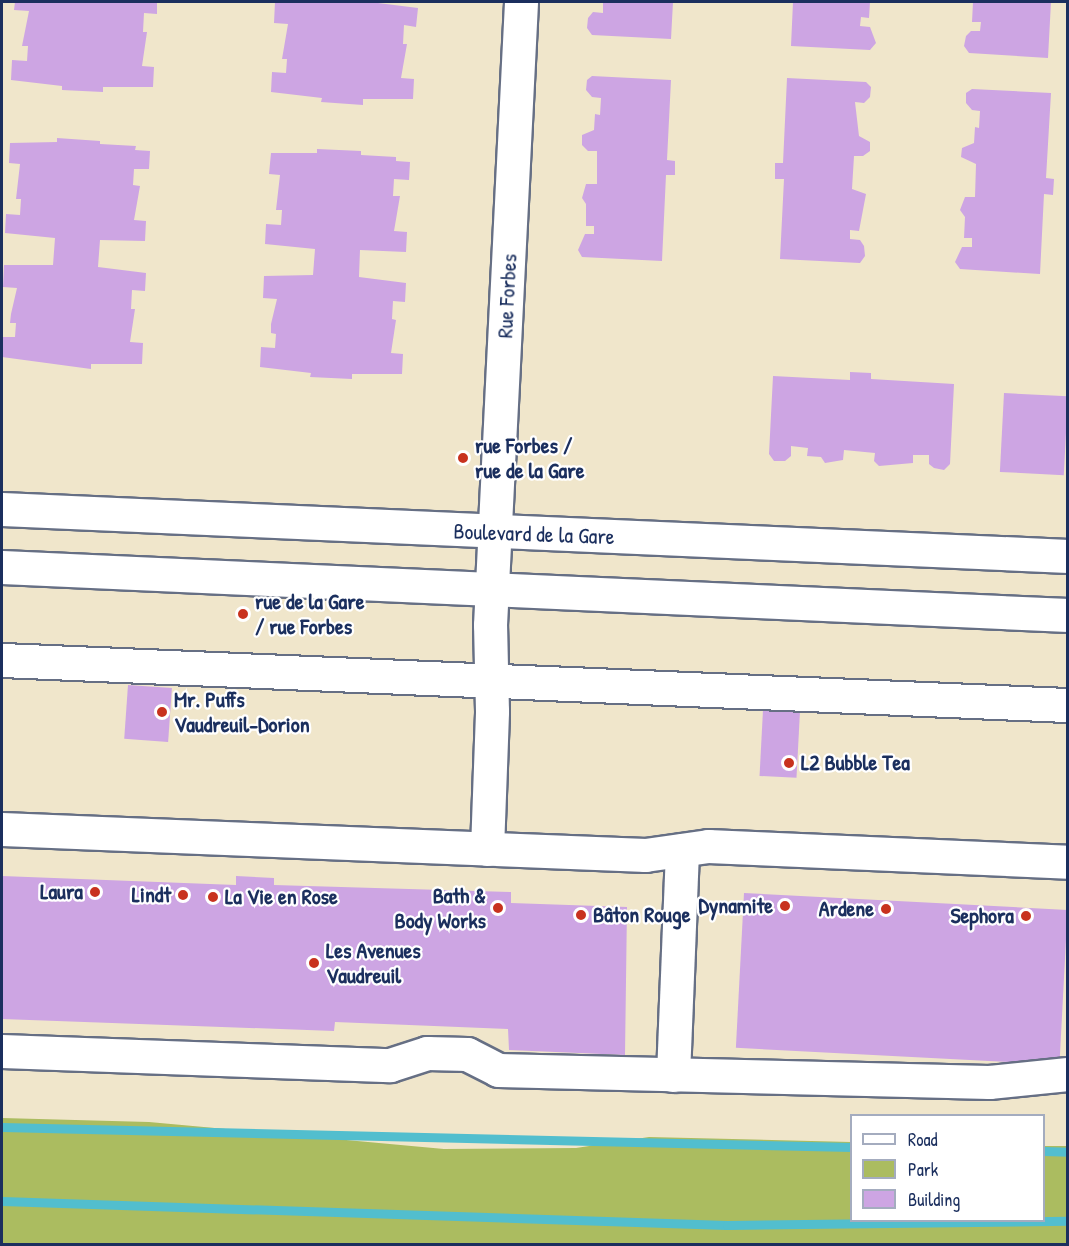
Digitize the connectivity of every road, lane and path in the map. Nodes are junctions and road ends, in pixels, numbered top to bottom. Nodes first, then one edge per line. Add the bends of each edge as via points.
1 (521, 2) edge
2 (2, 509) edge
3 (497, 531) junction
4 (1068, 556) edge
5 (2, 567) edge
6 (493, 590) junction
7 (1068, 615) edge
8 (2, 660) edge
9 (489, 678) junction
10 (1068, 705) edge
11 (2, 829) edge
12 (487, 849) junction
13 (682, 850) junction
14 (1068, 862) edge
15 (2, 1051) edge
16 (1068, 1074) edge
17 (673, 1075) junction

1 - 3 main road, Rue Forbes
2 - 3 main road, Boulevard de la Gare
3 - 4 main road, Boulevard de la Gare
3 - 6 main road, Rue Forbes
5 - 6 main road
6 - 7 main road
6 - 9 main road, Rue Forbes
8 - 9 main road
9 - 10 main road
9 - 12 main road, Rue Forbes via 492,711
11 - 12 main road
12 - 13 main road via 645,855
13 - 14 main road via 708,846
13 - 17 main road
15 - 17 main road via 390,1065 427,1053 467,1054 498,1070
16 - 17 main road via 989,1082

